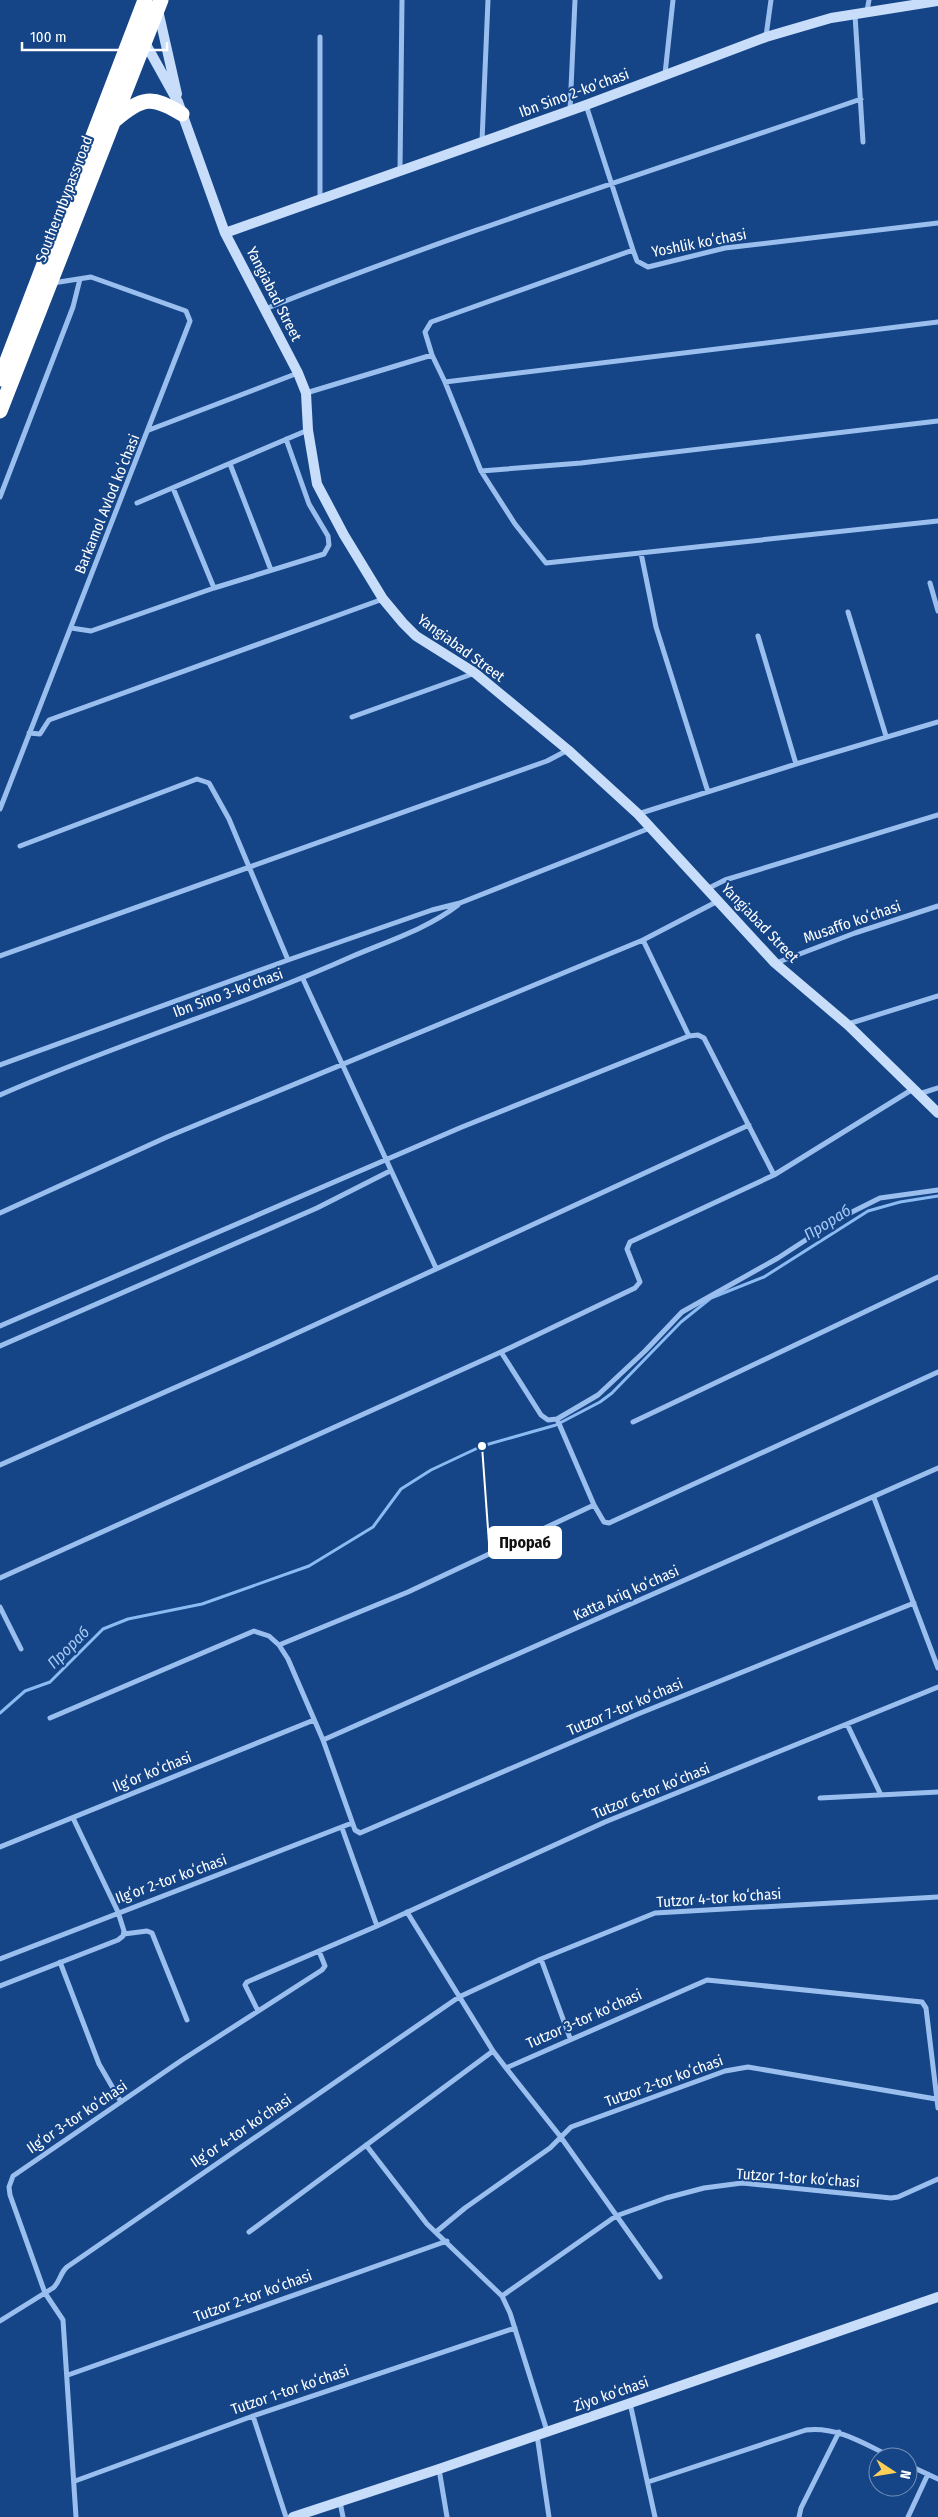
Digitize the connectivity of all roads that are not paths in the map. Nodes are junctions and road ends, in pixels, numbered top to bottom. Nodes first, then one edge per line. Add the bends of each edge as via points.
1 (402, 0) edge
2 (488, 0) edge
3 (575, 0) edge
4 (673, 0) edge
5 (771, 0) edge
6 (868, 0) edge
7 (938, 1) edge
8 (151, 2) edge
9 (867, 11) junction
10 (855, 14) junction
11 (136, 24) junction
12 (320, 37) dead end
13 (766, 37) junction
14 (145, 42) junction
15 (665, 75) junction
16 (861, 99) junction
17 (586, 105) junction
18 (180, 108) junction
19 (570, 110) junction
20 (114, 121) junction
21 (482, 142) junction
22 (863, 142) dead end
23 (400, 170) junction
24 (611, 186) junction
25 (320, 201) junction
26 (938, 224) edge
27 (225, 233) junction
28 (633, 250) junction
29 (80, 279) junction
30 (50, 283) junction
31 (264, 310) junction
32 (938, 322) edge
33 (432, 355) junction
34 (298, 374) junction
35 (0, 379) edge
36 (445, 382) junction
37 (306, 393) junction
38 (0, 412) edge
39 (938, 421) edge
40 (149, 430) junction
41 (308, 430) junction
42 (286, 439) junction
43 (230, 464) junction
44 (481, 471) junction
45 (173, 488) junction
46 (0, 497) edge
47 (137, 503) dead end
48 (938, 520) edge
49 (641, 553) junction
50 (271, 570) junction
51 (930, 583) dead end
52 (214, 588) junction
53 (383, 599) junction
54 (848, 612) dead end
55 (938, 612) edge
56 (71, 628) junction
57 (758, 636) dead end
58 (475, 673) junction
59 (352, 717) dead end
60 (938, 722) edge
61 (30, 733) junction
62 (886, 736) junction
63 (568, 750) junction
64 (796, 764) junction
65 (708, 792) junction
66 (0, 809) edge
67 (638, 814) junction
68 (938, 816) edge
69 (651, 828) junction
70 (20, 846) dead end
71 (251, 866) junction
72 (706, 889) junction
73 (718, 901) junction
74 (460, 903) junction
75 (938, 906) edge
76 (643, 940) junction
77 (0, 956) edge
78 (288, 960) junction
79 (775, 963) junction
80 (303, 978) junction
81 (938, 996) edge
82 (848, 1024) junction
83 (690, 1036) junction
84 (0, 1065) edge
85 (341, 1066) junction
86 (938, 1088) edge
87 (916, 1091) junction
88 (0, 1095) edge
89 (938, 1113) edge
90 (749, 1125) junction
91 (386, 1161) junction
92 (390, 1171) junction
93 (774, 1176) junction
94 (938, 1190) edge
95 (0, 1213) edge
96 (436, 1268) junction
97 (938, 1277) edge
98 (0, 1326) edge
99 (0, 1346) edge
100 (501, 1352) junction
101 (938, 1372) edge
102 (557, 1419) junction
103 (633, 1422) dead end
104 (0, 1465) edge
105 (938, 1468) edge
106 (874, 1498) junction
107 (594, 1505) junction
108 (0, 1578) edge
109 (914, 1603) junction
110 (0, 1607) edge
111 (279, 1645) junction
112 (21, 1649) dead end
113 (938, 1668) edge
114 (938, 1687) edge
115 (50, 1718) dead end
116 (314, 1720) junction
117 (847, 1724) junction
118 (323, 1740) junction
119 (938, 1792) edge
120 (881, 1795) junction
121 (820, 1798) dead end
122 (73, 1818) junction
123 (352, 1823) junction
124 (342, 1828) junction
125 (0, 1847) edge
126 (938, 1897) edge
127 (118, 1912) junction
128 (407, 1912) junction
129 (377, 1926) junction
130 (124, 1934) junction
131 (319, 1951) junction
132 (0, 1959) edge
133 (541, 1959) junction
134 (60, 1962) junction
135 (0, 1986) edge
136 (459, 1997) junction
137 (258, 2011) junction
138 (187, 2020) dead end
139 (570, 2038) junction
140 (492, 2051) junction
141 (506, 2068) junction
142 (935, 2069) edge
143 (936, 2099) junction
144 (121, 2102) junction
145 (938, 2108) edge
146 (560, 2136) junction
147 (366, 2145) junction
148 (938, 2179) edge
149 (616, 2216) junction
150 (249, 2232) dead end
151 (436, 2232) junction
152 (447, 2241) junction
153 (660, 2277) dead end
154 (45, 2293) junction
155 (502, 2296) junction
156 (938, 2297) edge
157 (0, 2321) edge
158 (515, 2328) junction
159 (68, 2375) junction
160 (630, 2403) junction
161 (253, 2416) junction
162 (839, 2432) junction
163 (542, 2433) junction
164 (871, 2447) edge
165 (439, 2469) junction
166 (918, 2470) edge
167 (928, 2474) junction
168 (938, 2479) edge
169 (75, 2481) junction
170 (648, 2482) junction
171 (340, 2502) junction
172 (76, 2517) edge
173 (286, 2517) edge
174 (293, 2517) edge
175 (343, 2517) edge
176 (447, 2517) edge
177 (549, 2517) edge
178 (655, 2517) edge
179 (799, 2517) edge
180 (908, 2517) edge

1 - 23 street
2 - 21 street
3 - 19 street
4 - 15 street
5 - 13 street
6 - 9 street
7 - 9 street, Ibn Sino 2-koʼchasi
8 - 11 highway, Southern bypass road
8 - 14 highway, Southern bypass road
8 - 18 street
9 - 10 street, Ibn Sino 2-koʼchasi
10 - 13 street, Ibn Sino 2-koʼchasi
10 - 16 street
11 - 14 street
11 - 35 highway, Southern bypass road
12 - 25 street
13 - 15 street, Ibn Sino 2-koʼchasi
14 - 18 street
14 - 20 highway, Southern bypass road
15 - 17 street, Ibn Sino 2-koʼchasi
16 - 22 street
16 - 24 street
17 - 19 street, Ibn Sino 2-koʼchasi
17 - 24 street
18 - 20 highway via 150,100 131,106
18 - 27 street, Yangiabad Street
19 - 21 street, Ibn Sino 2-koʼchasi
20 - 30 highway, Southern bypass road
21 - 23 street, Ibn Sino 2-koʼchasi
23 - 25 street, Ibn Sino 2-koʼchasi
24 - 28 street
24 - 31 street via 367,269
25 - 27 street, Ibn Sino 2-koʼchasi
26 - 28 street, Yoshlik koʻchasi via 724,248 648,267 637,261
27 - 31 street, Yangiabad Street
28 - 33 street, Yoshlik koʻchasi via 430,322 425,332
29 - 30 street, Barkamol Avlod koʻchasi
29 - 40 street, Barkamol Avlod koʻchasi via 91,277 186,311 189,315 190,322
29 - 46 street via 73,307
30 - 38 highway, Southern bypass road
31 - 34 street, Yangiabad Street
32 - 36 street
33 - 36 street, Yoshlik koʻchasi
33 - 37 street
34 - 37 street, Yangiabad Street
34 - 40 street
36 - 44 street, Yoshlik koʻchasi
37 - 41 street, Yangiabad Street
39 - 44 street via 581,463
40 - 56 street, Barkamol Avlod koʻchasi
41 - 42 street
41 - 53 street, Yangiabad Street via 317,484
42 - 43 street
42 - 50 street via 309,504 328,536 329,545 324,554
43 - 45 street
43 - 50 street
44 - 49 street, Yoshlik koʻchasi via 543,562 551,564
45 - 47 street
45 - 52 street
48 - 49 street, Yoshlik koʻchasi
49 - 65 street via 656,627
50 - 52 street
51 - 55 street
52 - 56 street via 91,631
53 - 58 street, Yangiabad Street via 416,636
53 - 61 street via 49,720 40,734
54 - 62 street
56 - 61 street, Barkamol Avlod koʻchasi
57 - 64 street
58 - 59 street
58 - 63 street, Yangiabad Street
60 - 62 street
61 - 66 street, Barkamol Avlod koʻchasi
62 - 64 street
63 - 67 street, Yangiabad Street
63 - 71 street via 547,761
64 - 65 street
65 - 67 street
67 - 69 street, Yangiabad Street
68 - 72 street via 725,880
69 - 72 street, Yangiabad Street
69 - 74 street, Ibn Sino 3-koʼchasi
70 - 71 street, Ibn Sino 3-koʼchasi via 197,779 210,783
71 - 77 street
71 - 78 street, Ibn Sino 3-koʼchasi
72 - 73 street, Yangiabad Street
73 - 76 street
73 - 79 street, Yangiabad Street
74 - 78 street, Ibn Sino 3-koʼchasi
74 - 80 street, Ibn Sino 3-koʼchasi via 443,916 410,932
75 - 79 street, Musaffo koʻchasi
76 - 83 street
76 - 85 street
78 - 84 street, Ibn Sino 3-koʼchasi
79 - 82 street, Yangiabad Street
80 - 85 street
80 - 88 street, Ibn Sino 3-koʼchasi via 134,1040
81 - 82 street
82 - 87 street, Yangiabad Street
83 - 90 street via 704,1038
83 - 91 street via 462,1127
85 - 91 street
85 - 95 street via 167,1137
86 - 87 street
87 - 89 street, Yangiabad Street
87 - 93 street
90 - 93 street
90 - 96 street
91 - 92 street
91 - 98 street
92 - 96 street
92 - 99 street via 317,1208
93 - 100 street via 630,1242 627,1249 639,1277 639,1285
94 - 102 street via 880,1198 714,1292 682,1312 598,1395
96 - 104 street
97 - 103 street
100 - 102 street via 541,1415 548,1420
100 - 108 street
101 - 107 street via 614,1522 604,1522
102 - 107 street
105 - 106 street, Katta Ariq koʻchasi
106 - 109 street
106 - 118 street, Katta Ariq koʻchasi
107 - 111 street via 408,1592
109 - 113 street
109 - 123 street, Tutzor 7-tor koʻchasi via 638,1714 367,1831 360,1833
110 - 112 street
111 - 115 street via 254,1631
111 - 116 street
114 - 117 street, Tutzor 6-tor koʻchasi
116 - 118 street
116 - 122 street, Ilgʻor koʻchasi
117 - 120 street
117 - 128 street, Tutzor 6-tor koʻchasi via 605,1822
118 - 123 street
119 - 120 street
120 - 121 street
122 - 125 street, Ilgʻor koʻchasi
122 - 127 street
123 - 124 street, Ilgʻor 2-tor koʻchasi
124 - 127 street, Ilgʻor 2-tor koʻchasi
124 - 129 street
126 - 133 street, Tutzor 4-tor koʻchasi via 655,1913
127 - 130 street
127 - 132 street, Ilgʻor 2-tor koʻchasi
128 - 129 street, Tutzor 6-tor koʻchasi
128 - 136 street
129 - 131 street
130 - 134 street via 118,1940
130 - 138 street via 152,1933
131 - 137 street, Ilgʻor 3-tor koʻchasi via 325,1966 322,1970
131 - 137 street via 245,1983
133 - 136 street, Tutzor 4-tor koʻchasi
133 - 139 street
134 - 135 street
134 - 144 street via 99,2064
136 - 140 street
136 - 154 street, Ilgʻor 4-tor koʻchasi via 67,2267 61,2272 57,2284
137 - 144 street, Ilgʻor 3-tor koʻchasi
139 - 141 street, Tutzor 3-tor koʻchasi
139 - 142 street, Tutzor 3-tor koʻchasi via 714,1979 919,2001 926,2008
140 - 141 street
140 - 147 street
141 - 146 street
142 - 143 street, Tutzor 3-tor koʻchasi
143 - 145 street, Tutzor 3-tor koʻchasi
143 - 146 street, Tutzor 2-tor koʻchasi via 748,2068 726,2071 571,2127
144 - 154 street, Ilgʻor 3-tor koʻchasi via 10,2181 10,2195
146 - 149 street
146 - 151 street, Tutzor 2-tor koʻchasi via 550,2148
147 - 150 street
147 - 151 street via 426,2224
148 - 149 street, Tutzor 1-tor koʻchasi via 891,2198 783,2186 726,2185 666,2198
149 - 153 street
149 - 155 street, Tutzor 1-tor koʻchasi
151 - 152 street
152 - 155 street
152 - 159 street, Tutzor 2-tor koʻchasi
154 - 157 street, Ilgʻor 4-tor koʻchasi
154 - 159 street via 63,2320
155 - 158 street
156 - 160 street, Ziyo koʻchasi
158 - 161 street, Tutzor 1-tor koʻchasi
158 - 163 street
159 - 169 street
160 - 163 street, Ziyo koʻchasi
160 - 170 street
161 - 169 street, Tutzor 1-tor koʻchasi
161 - 173 street
162 - 164 street
162 - 170 street via 820,2428 806,2430
162 - 179 street
163 - 165 street, Ziyo koʻchasi
163 - 177 street
165 - 171 street, Ziyo koʻchasi
165 - 176 street
166 - 167 street
167 - 168 street
167 - 180 street
169 - 172 street
170 - 178 street
171 - 174 street, Ziyo koʻchasi
171 - 175 street

